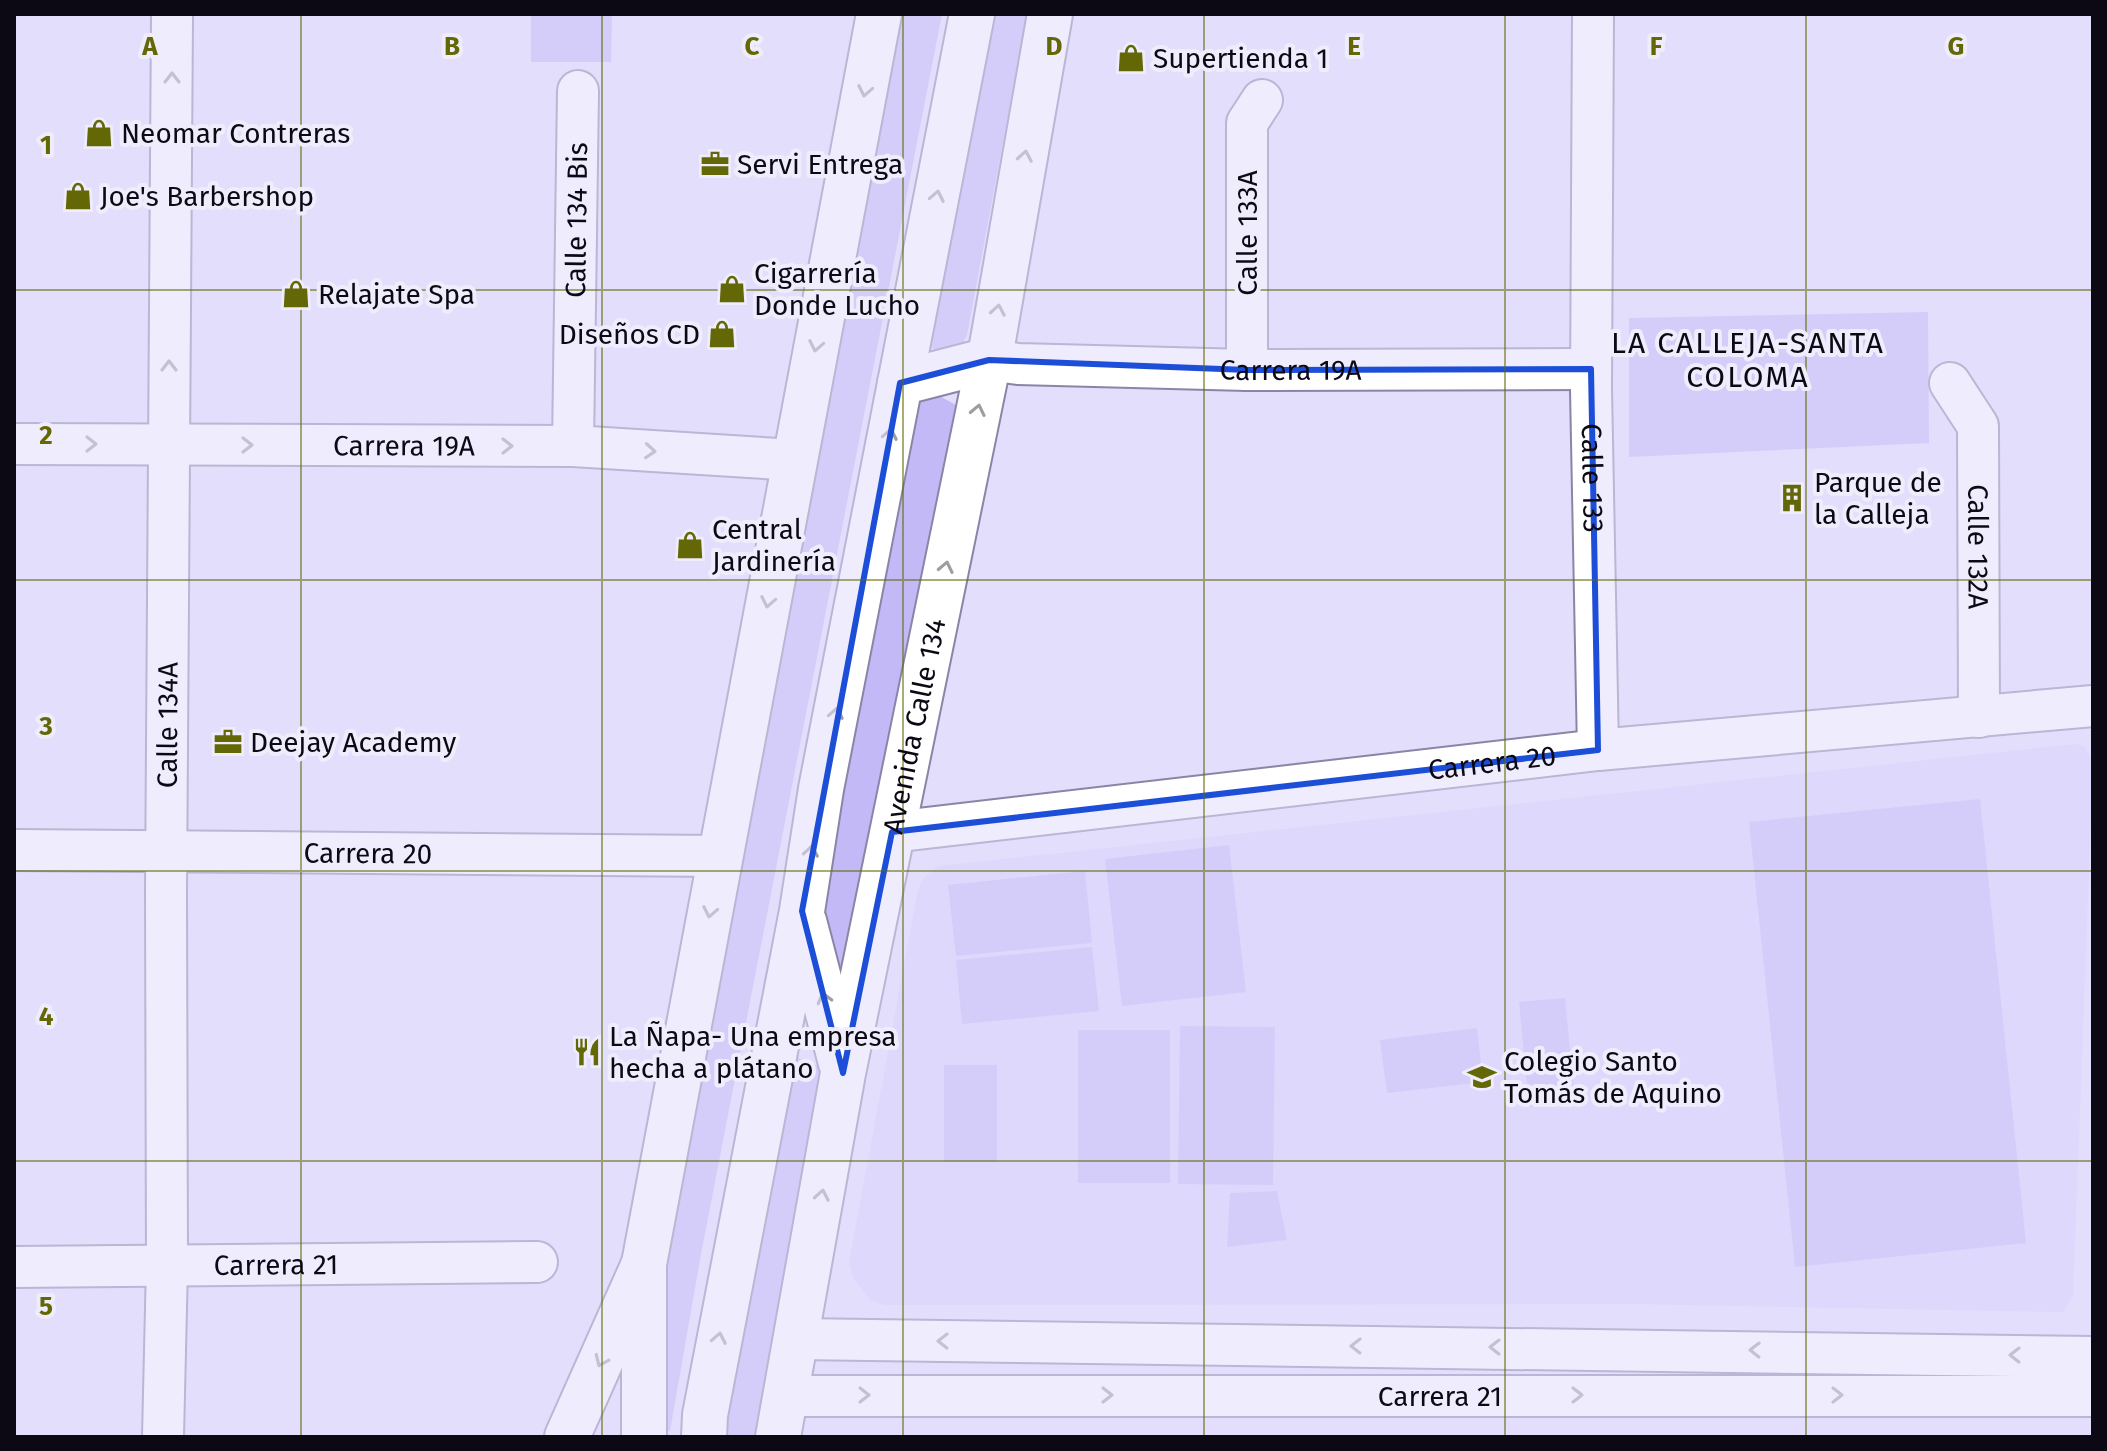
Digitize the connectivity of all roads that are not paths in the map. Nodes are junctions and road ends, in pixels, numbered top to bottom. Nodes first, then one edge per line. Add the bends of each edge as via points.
1 (172, 14) edge
2 (879, 14) edge
3 (972, 14) edge
4 (1050, 14) edge
5 (1593, 14) edge
6 (578, 91) dead end
7 (1262, 100) dead end
8 (989, 360) junction
9 (1591, 369) junction
10 (1247, 370) junction
11 (900, 383) junction
12 (1950, 383) dead end
13 (14, 444) edge
14 (169, 444) junction
15 (573, 446) junction
16 (795, 460) junction
17 (2093, 706) edge
18 (1979, 717) junction
19 (1598, 750) junction
20 (892, 832) junction
21 (14, 850) edge
22 (166, 851) junction
23 (720, 856) junction
24 (802, 911) junction
25 (843, 1073) junction
26 (537, 1262) dead end
27 (644, 1264) junction
28 (167, 1265) junction
29 (14, 1267) edge
30 (796, 1339) junction
31 (2093, 1357) edge
32 (2091, 1392) edge
33 (782, 1416) edge
34 (163, 1437) edge
35 (567, 1437) edge
36 (644, 1437) edge
37 (704, 1437) edge

14 -> 1 street, Calle 134A
2 -> 16 main road
11 -> 3 main road
8 -> 4 main road, Avenida Calle 134
5 - 9 street, Calle 133
6 - 15 street, Calle 134 Bis
7 - 10 street, Calle 133A via 1247,123
8 - 10 street, Carrera 19A
8 - 11 main road
20 -> 8 main road, Avenida Calle 134
9 - 10 street, Carrera 19A
9 - 19 street, Calle 133
24 -> 11 main road
12 - 18 street, Calle 132A via 1978,426
13 -> 14 street, Carrera 19A
14 -> 15 street, Carrera 19A
14 - 22 street, Calle 134A
15 -> 16 street, Carrera 19A
16 -> 23 main road
17 - 18 street, Carrera 20
18 - 19 street, Carrera 20
19 - 20 street, Carrera 20
20 - 25 main road, Avenida Calle 134
21 - 22 street, Carrera 20
22 - 23 street, Carrera 20
22 - 28 street, Calle 134A
23 -> 27 main road
25 -> 24 main road
37 -> 24 main road
30 -> 25 main road, Avenida Calle 134
26 - 28 street, Carrera 21
27 -> 35 main road
27 - 36 main road
28 - 29 street, Carrera 21
28 - 34 street, Calle 134A
31 -> 30 street, Carrera 21
30 - 33 main road, Avenida Calle 134
33 -> 32 street, Carrera 21

